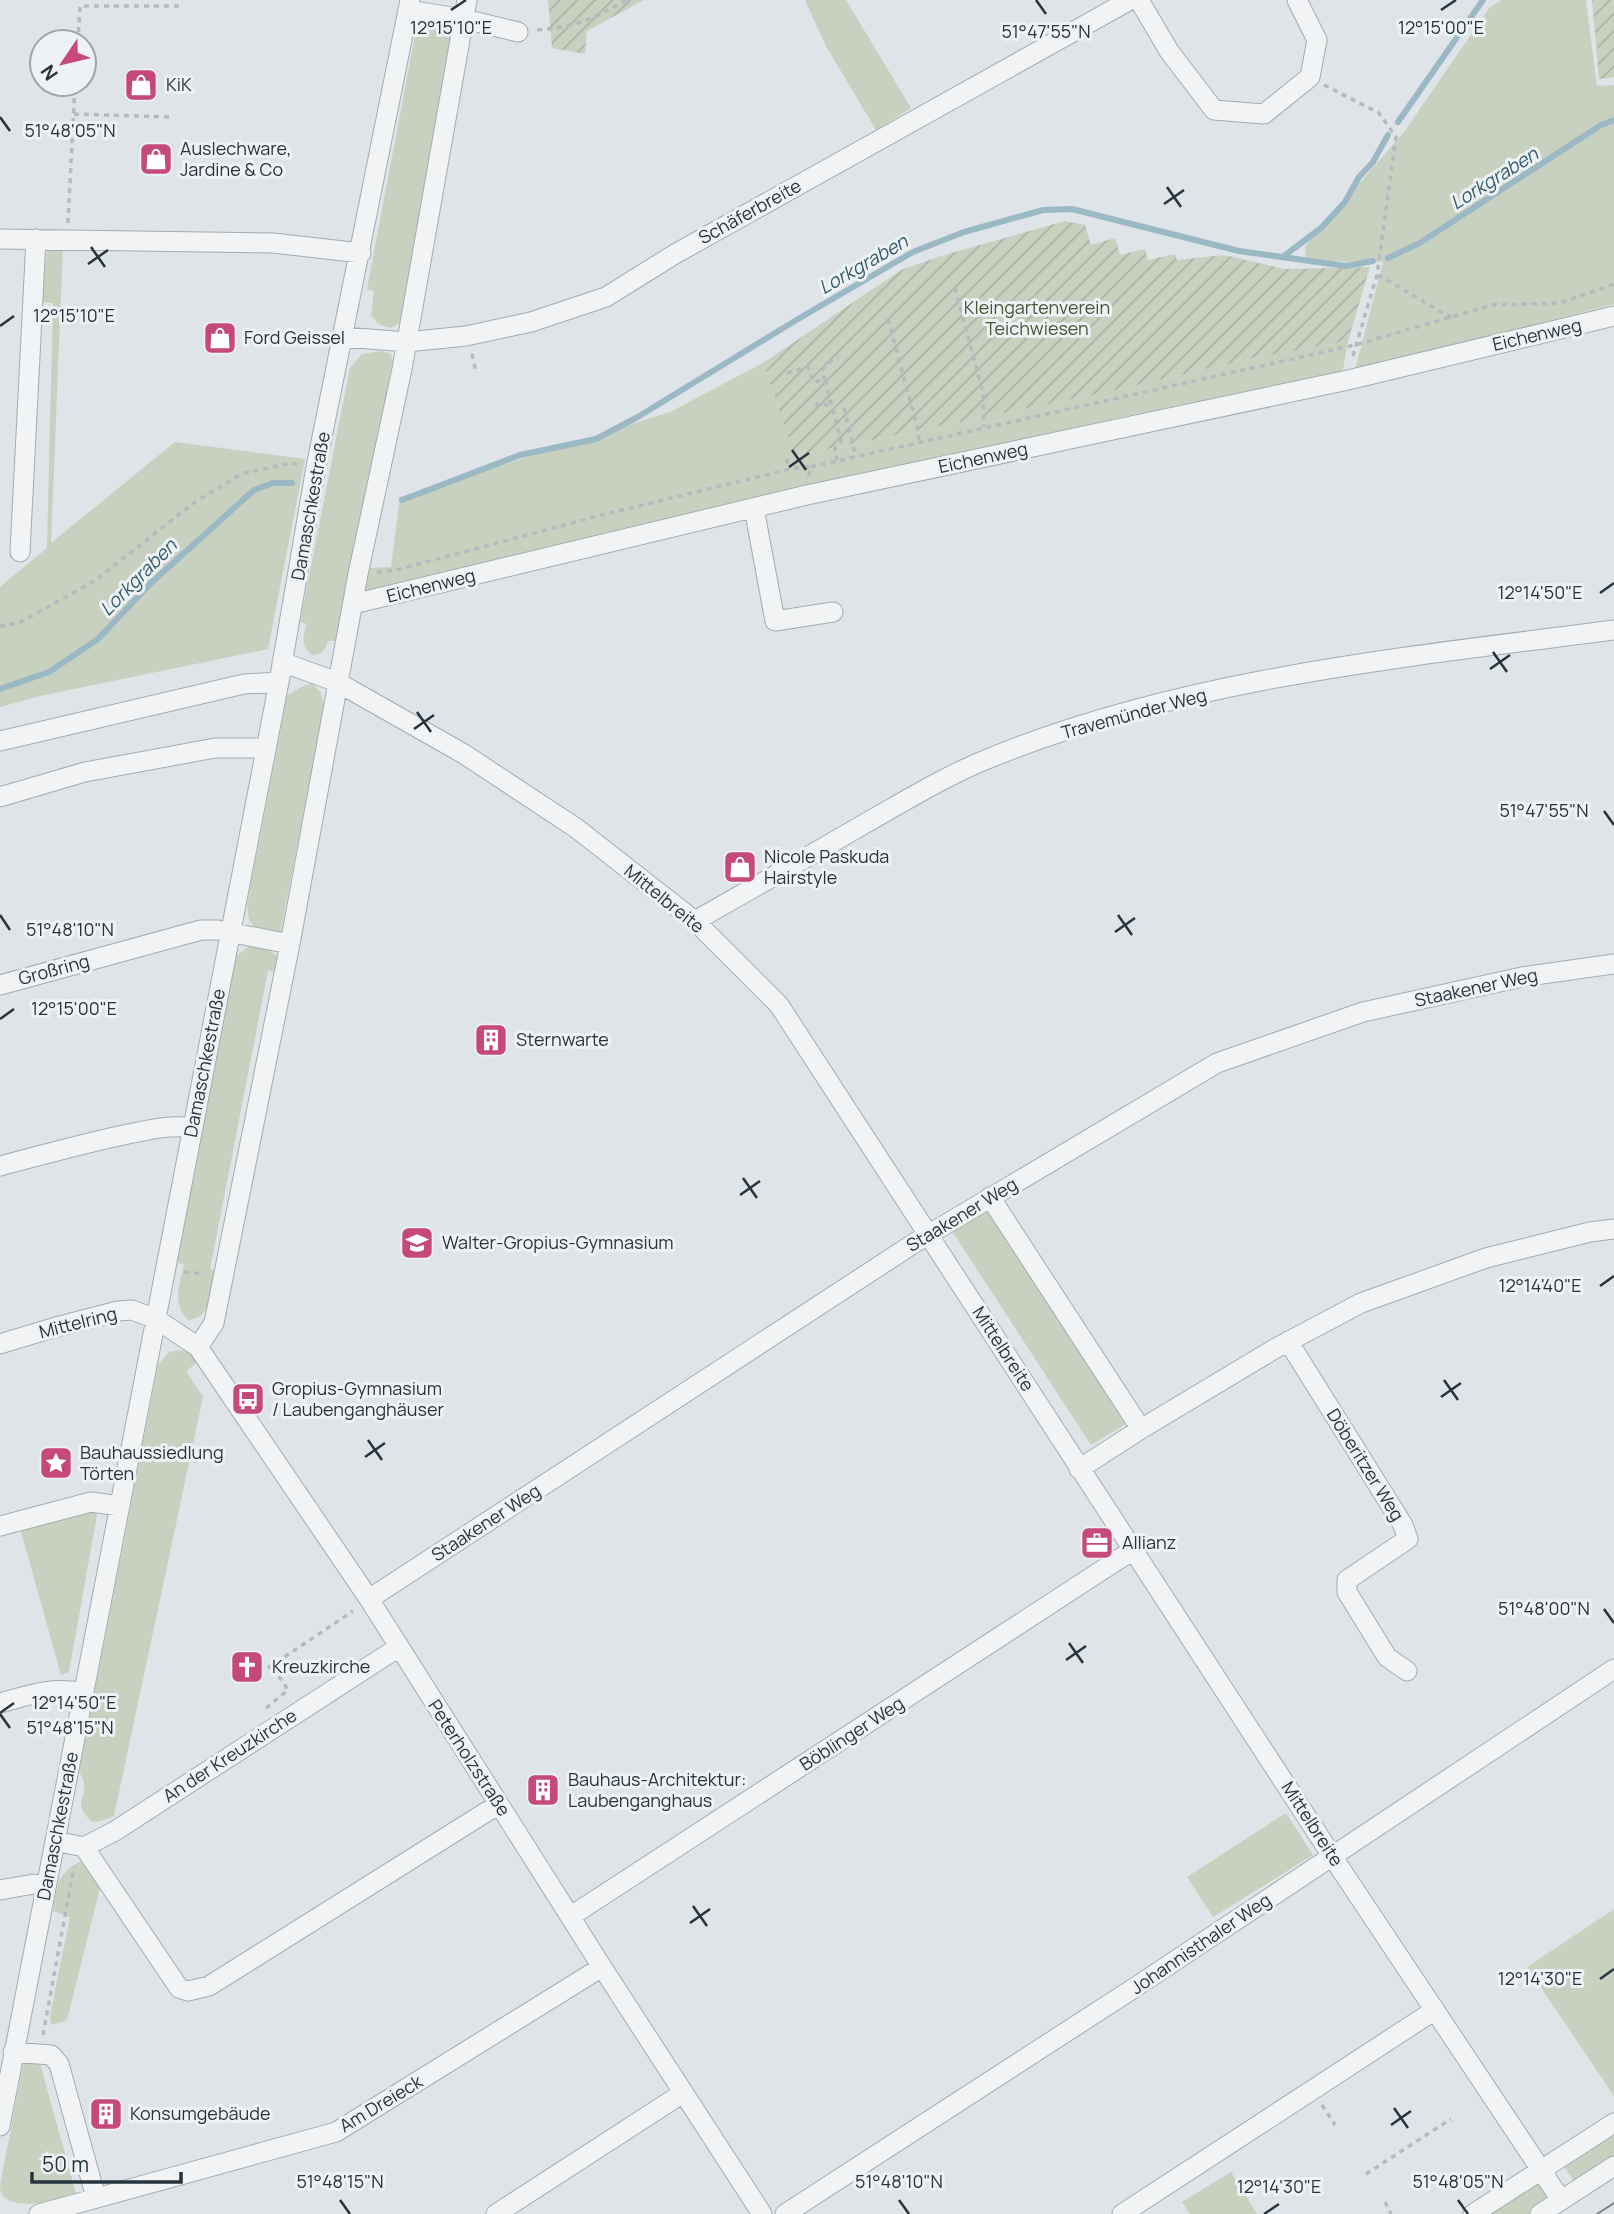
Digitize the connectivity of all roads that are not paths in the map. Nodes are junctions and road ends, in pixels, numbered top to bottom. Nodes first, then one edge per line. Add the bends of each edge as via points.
1 (1130, 0) edge
2 (1139, 0) edge
3 (1297, 0) edge
4 (415, 7) edge
5 (466, 9) edge
6 (518, 32) road end
7 (0, 239) edge
8 (36, 239) junction
9 (361, 253) junction
10 (1614, 317) edge
11 (344, 337) junction
12 (407, 342) junction
13 (754, 508) junction
14 (20, 552) dead end
15 (353, 604) junction
16 (833, 611) dead end
17 (1614, 630) edge
18 (281, 672) junction
19 (337, 682) junction
20 (0, 741) edge
21 (265, 748) junction
22 (0, 797) edge
23 (695, 921) junction
24 (230, 933) junction
25 (290, 944) junction
26 (1614, 964) edge
27 (0, 985) edge
28 (192, 1128) junction
29 (0, 1166) edge
30 (990, 1197) junction
31 (1614, 1229) edge
32 (929, 1234) junction
33 (156, 1319) junction
34 (1288, 1341) junction
35 (0, 1344) edge
36 (198, 1347) junction
37 (1141, 1429) junction
38 (1079, 1469) junction
39 (120, 1506) junction
40 (0, 1526) edge
41 (1133, 1550) junction
42 (369, 1599) junction
43 (398, 1647) junction
44 (1614, 1668) edge
45 (1407, 1671) dead end
46 (84, 1693) junction
47 (0, 1703) edge
48 (499, 1804) junction
49 (55, 1841) junction
50 (84, 1847) junction
51 (1332, 1856) junction
52 (46, 1886) junction
53 (0, 1890) edge
54 (570, 1916) junction
55 (602, 1967) junction
56 (1435, 2010) junction
57 (13, 2052) junction
58 (5, 2073) edge
59 (683, 2093) junction
60 (1614, 2123) edge
61 (0, 2126) edge
62 (1614, 2166) edge
63 (1541, 2170) junction
64 (96, 2198) junction
65 (1561, 2200) junction
66 (40, 2214) edge
67 (496, 2214) edge
68 (762, 2214) edge
69 (785, 2214) edge
70 (1122, 2214) edge
71 (1473, 2214) edge
72 (1540, 2214) edge

1 - 12 street, Schäferbreite via 606,296 531,322
2 - 3 street via 1169,51 1214,110 1264,114 1310,77 1317,40
4 - 5 street
4 - 9 street, Damaschkestraße
5 - 6 street
5 - 12 street
7 - 8 street
8 - 9 street via 273,243
8 - 14 street
9 - 11 street, Damaschkestraße
10 - 13 street, Eichenweg via 1348,380
11 - 12 street, Schäferbreite
11 - 18 street, Damaschkestraße
12 - 15 street
13 - 15 street, Eichenweg
13 - 16 street via 775,621
15 - 19 street
17 - 23 street, Travemünder Weg via 1368,662 1188,696 1088,724 977,764
18 - 19 street, Mittelbreite
18 - 20 street
18 - 21 street, Damaschkestraße
19 - 23 street, Mittelbreite via 464,754 576,828
19 - 25 street
21 - 22 street via 202,750 85,772
21 - 24 street, Damaschkestraße
23 - 32 street, Mittelbreite via 779,1005
24 - 25 street, Großring
24 - 27 street, Großring via 201,930 183,934
24 - 28 street, Damaschkestraße
25 - 36 street via 214,1323
26 - 30 street, Staakener Weg via 1522,977 1363,1012 1217,1063
28 - 29 street via 153,1129
28 - 33 street, Damaschkestraße
30 - 32 street, Staakener Weg
30 - 37 street
31 - 34 street via 1486,1258 1361,1303
32 - 38 street, Mittelbreite
32 - 42 street, Staakener Weg
33 - 35 street, Mittelring via 132,1310 118,1311
33 - 36 street, Peterholzstraße
33 - 39 street, Damaschkestraße
34 - 37 street
34 - 45 street, Döberitzer Weg via 1403,1525 1408,1539 1347,1580 1347,1592 1387,1657
36 - 42 street, Peterholzstraße
37 - 38 street
38 - 41 street, Mittelbreite
39 - 40 street via 91,1502
39 - 46 street, Damaschkestraße
41 - 51 street, Mittelbreite
41 - 54 street, Böblinger Weg
42 - 43 street, Peterholzstraße
43 - 48 street, Peterholzstraße
43 - 50 street, An der Kreuzkirche
44 - 51 street, Johannisthaler Weg
46 - 47 street via 45,1691
46 - 49 street, Damaschkestraße
48 - 50 street via 209,1986 188,1991 179,1988
48 - 54 street, Peterholzstraße
49 - 50 street
49 - 52 street, Damaschkestraße
51 - 56 street, Mittelbreite
51 - 69 street, Johannisthaler Weg
52 - 53 street
52 - 57 street, Damaschkestraße
54 - 55 street, Peterholzstraße
55 - 59 street, Peterholzstraße
55 - 64 street, Am Dreieck via 336,2132
56 - 63 street, Mittelbreite
56 - 70 street
57 - 58 street, Damaschkestraße
57 - 64 street via 51,2055 59,2064
58 - 61 street, Damaschkestraße
59 - 67 street
59 - 68 street, Peterholzstraße
60 - 63 street
62 - 65 street
63 - 65 street, Mittelbreite
63 - 71 street
64 - 66 street, Am Dreieck
65 - 72 street

